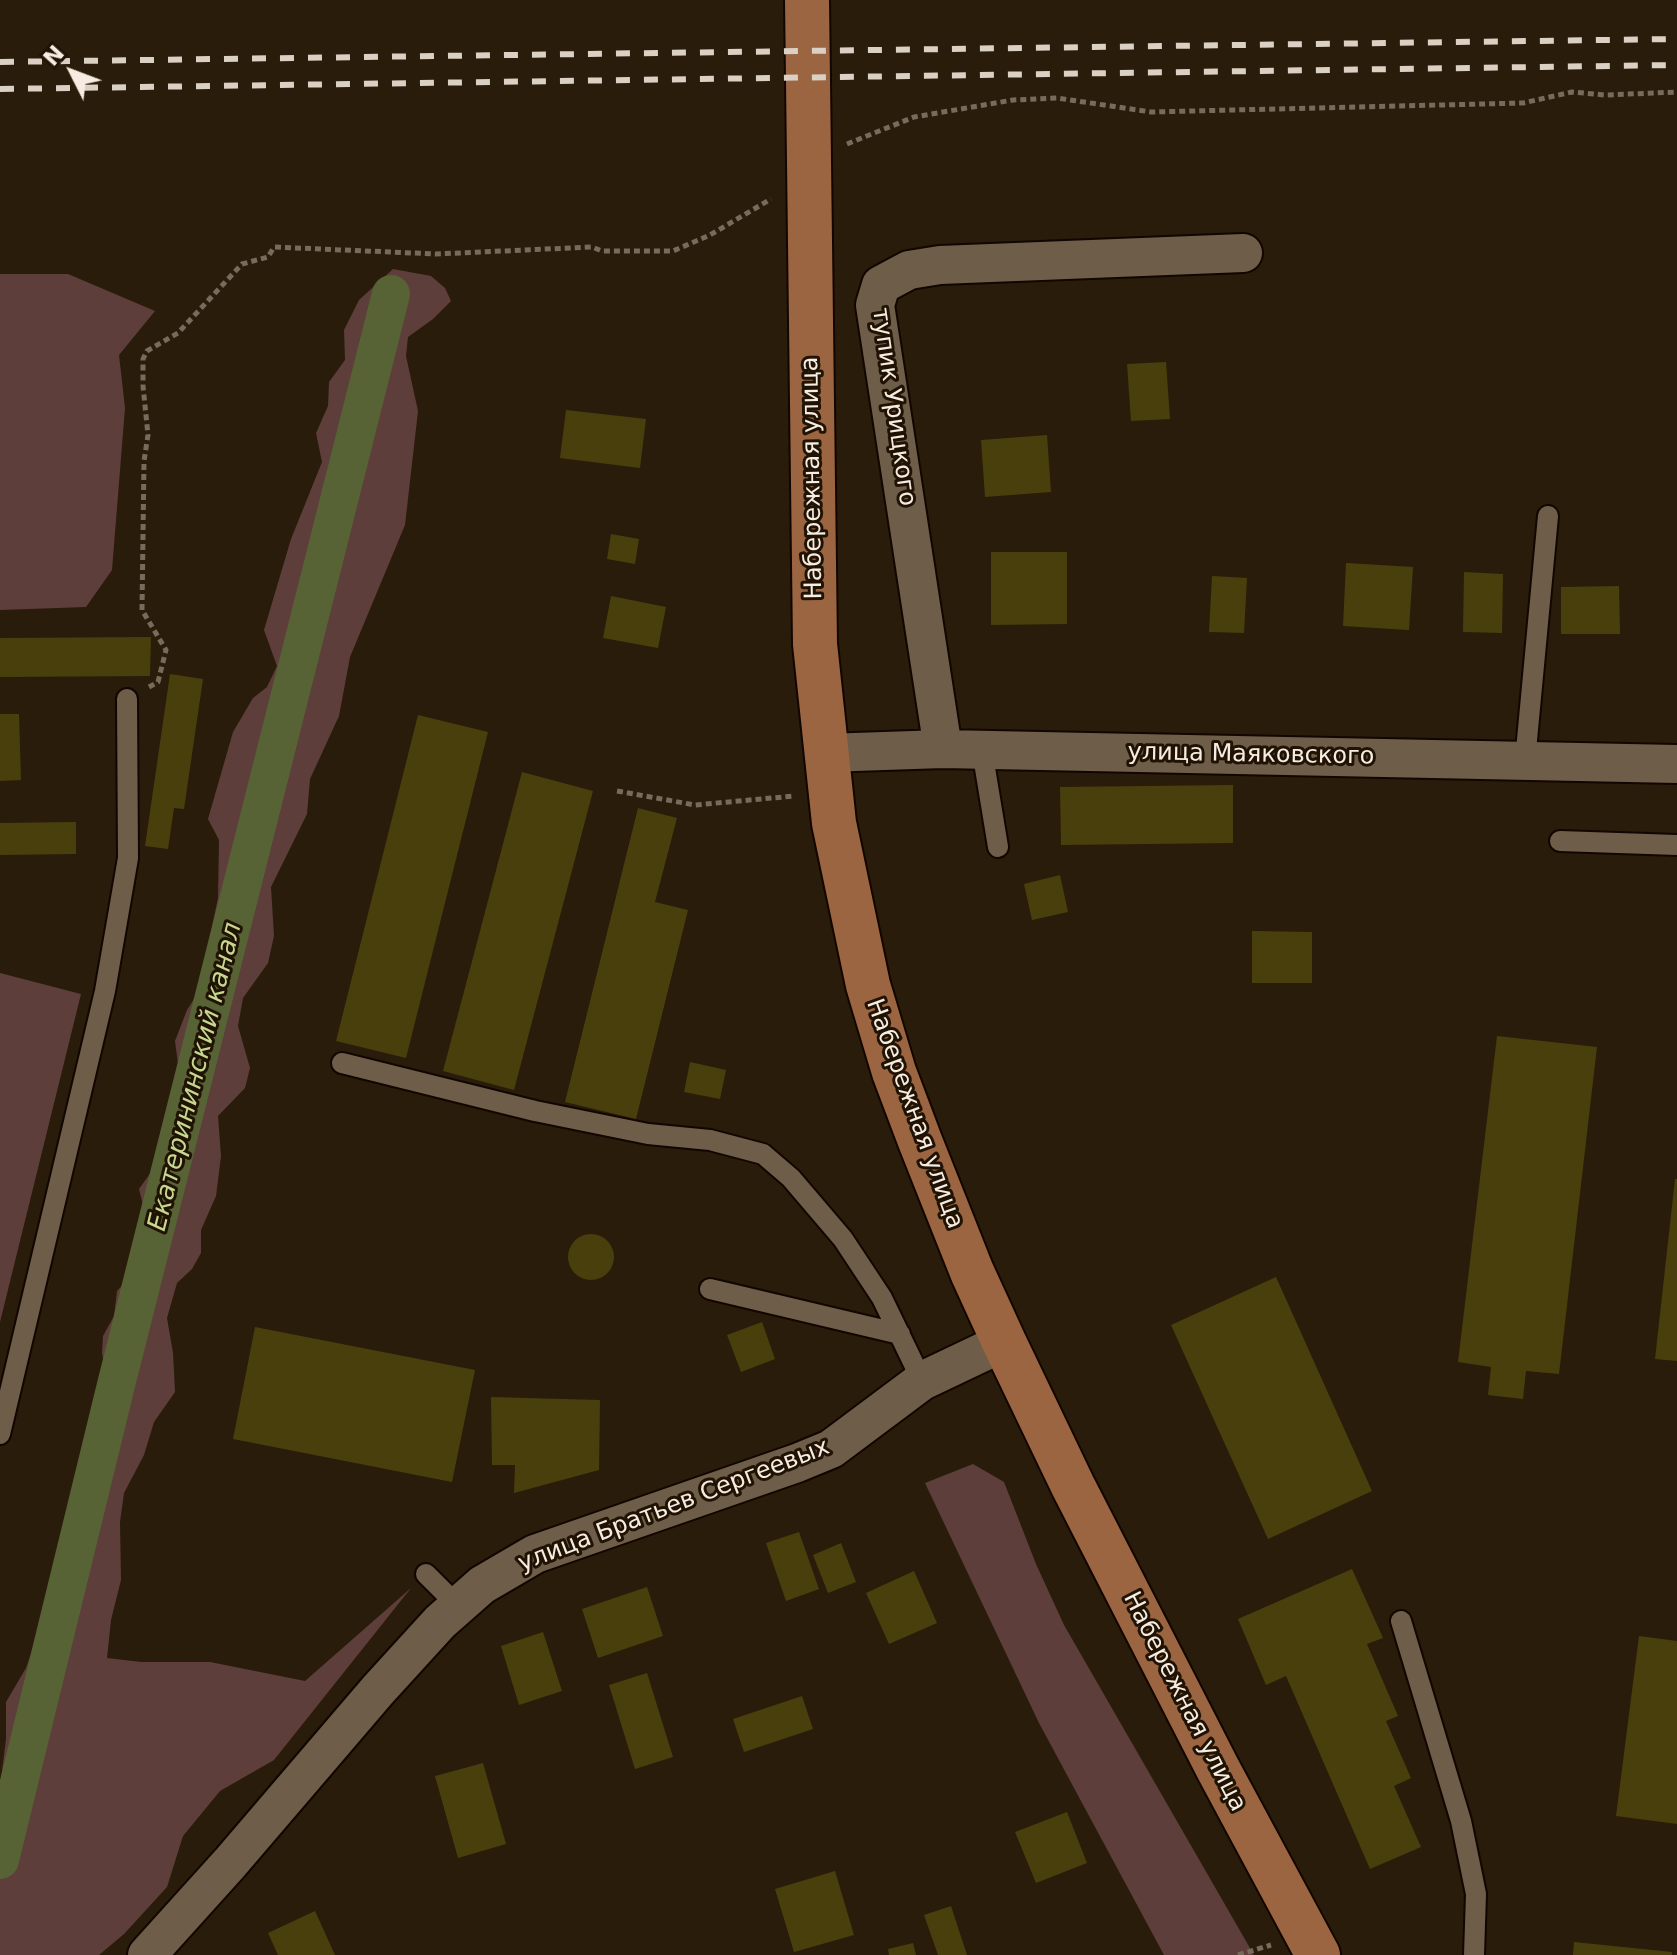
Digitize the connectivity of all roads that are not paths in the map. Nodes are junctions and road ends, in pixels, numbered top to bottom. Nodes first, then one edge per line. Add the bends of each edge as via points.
1 (807, 0) edge
2 (1243, 253) dead end
3 (1548, 516) dead end
4 (127, 699) dead end
5 (943, 749) junction
6 (982, 750) junction
7 (825, 753) junction
8 (1525, 761) junction
9 (1677, 764) edge
10 (1560, 841) dead end
11 (1677, 845) edge
12 (998, 847) dead end
13 (342, 1063) dead end
14 (710, 1289) dead end
15 (900, 1334) junction
16 (1004, 1342) junction
17 (922, 1381) junction
18 (0, 1434) edge
19 (426, 1574) dead end
20 (458, 1606) junction
21 (1401, 1621) dead end
22 (147, 1955) edge
23 (1318, 1955) edge
24 (1474, 1955) edge

1 - 7 main road, Набережная улица via 815,644
2 - 5 street, тупик Урицкого via 940,265 909,270 881,285 875,305
3 - 8 lane
4 - 18 lane via 128,858 118,917
5 - 6 street, улица Маяковского
5 - 7 street, улица Маяковского
6 - 8 street, улица Маяковского
6 - 12 lane
7 - 16 main road, Набережная улица via 850,904 894,1072
8 - 9 street, улица Маяковского
10 - 11 lane
13 - 15 lane via 535,1111 763,1154 843,1239
14 - 15 lane
15 - 17 lane
16 - 17 street, улица Братьев Сергеевых
16 - 23 main road, Набережная улица via 1073,1486
17 - 20 street, улица Братьев Сергеевых via 831,1449 535,1554
19 - 20 lane
20 - 22 street, улица Братьев Сергеевых
21 - 24 lane via 1461,1821 1476,1894

